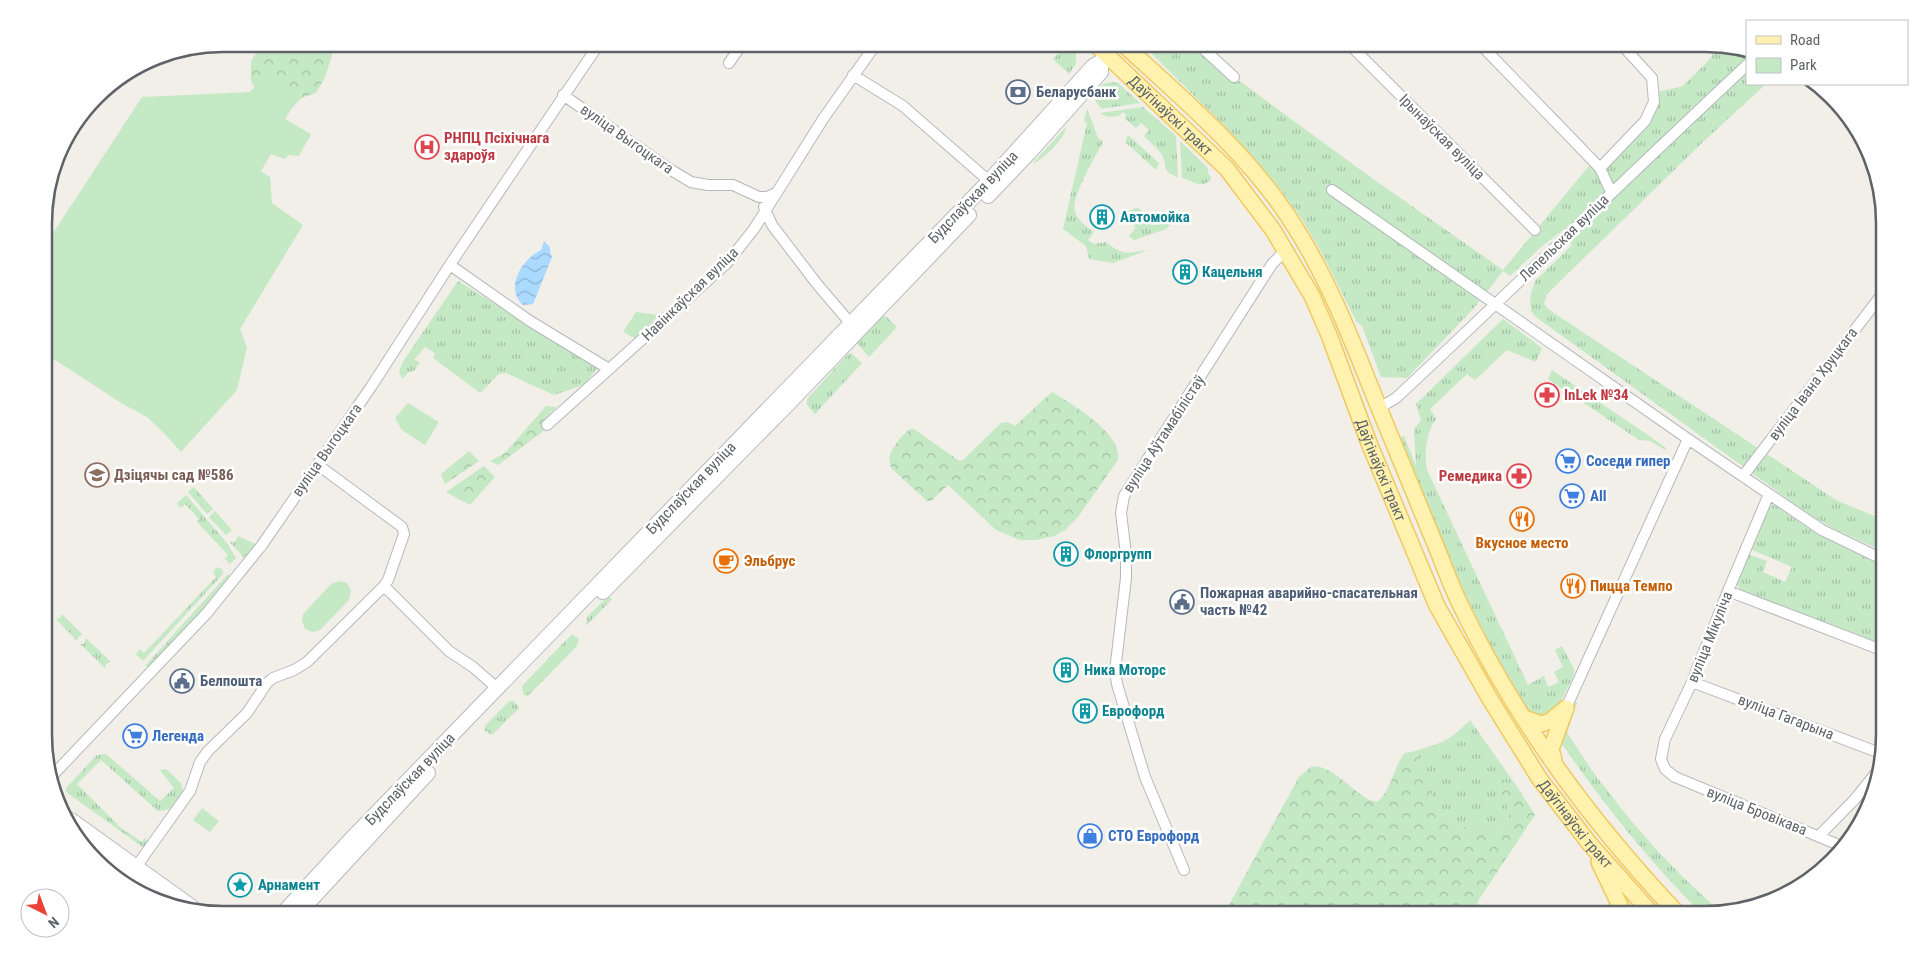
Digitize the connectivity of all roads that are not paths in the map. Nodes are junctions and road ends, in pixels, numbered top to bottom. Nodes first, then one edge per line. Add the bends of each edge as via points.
1 (594, 52) edge
2 (736, 52) edge
3 (870, 52) edge
4 (1100, 52) edge
5 (1117, 52) edge
6 (1135, 52) edge
7 (1207, 52) edge
8 (1357, 52) edge
9 (1488, 52) edge
10 (1628, 52) edge
11 (1105, 60) junction
12 (728, 63) dead end
13 (1746, 66) edge
14 (853, 75) junction
15 (1234, 77) dead end
16 (564, 95) junction
17 (1212, 128) junction
18 (1198, 143) junction
19 (1600, 168) junction
20 (989, 181) junction
21 (1332, 190) dead end
22 (1611, 192) junction
23 (776, 193) junction
24 (759, 197) junction
25 (766, 211) junction
26 (772, 225) junction
27 (754, 230) junction
28 (1535, 230) dead end
29 (1286, 250) junction
30 (450, 265) junction
31 (1876, 302) edge
32 (1496, 305) junction
33 (851, 324) junction
34 (609, 369) junction
35 (1379, 408) junction
36 (1360, 417) junction
37 (547, 425) dead end
38 (1688, 439) junction
39 (318, 465) junction
40 (1743, 476) junction
41 (1769, 494) junction
42 (1876, 556) edge
43 (384, 586) junction
44 (1728, 591) junction
45 (1876, 648) edge
46 (1692, 682) junction
47 (497, 688) junction
48 (1566, 708) junction
49 (1524, 718) junction
50 (1874, 751) edge
51 (1555, 764) junction
52 (57, 771) edge
53 (1675, 777) joint
54 (1868, 784) edge
55 (79, 826) edge
56 (1818, 836) junction
57 (1589, 843) junction
58 (1836, 844) edge
59 (136, 867) junction
60 (1184, 870) dead end
61 (183, 901) edge
62 (1620, 905) edge
63 (1644, 905) edge
64 (1670, 905) edge
65 (289, 906) edge
66 (305, 906) edge

1 - 16 street, вуліца Выгоцкага
2 - 12 street
3 - 14 street, Навінкаўская вуліца
4 - 11 main road, Даўгінаўскі тракт
5 - 11 main road
6 - 17 main road, Даўгінаўскі тракт
7 - 15 street
8 - 28 street, Ірынаўская вуліца
9 - 19 street
10 - 19 street via 1652,78 1654,102 1644,121
11 - 18 main road, Даўгінаўскі тракт
11 - 20 main road, Будслаўская вуліца via 1093,66
11 - 66 main road, Будслаўская вуліца via 1101,72 1030,153 509,689
13 - 22 street, Лепельская вуліца
14 - 20 street via 903,106
14 - 23 street, Навінкаўская вуліца
16 - 24 street, вуліца Выгоцкага via 691,182 733,186
16 - 30 street, вуліца Выгоцкага
17 - 18 main road
17 - 35 main road, Даўгінаўскі тракт via 1267,188 1294,225 1339,309
18 - 29 main road, Даўгінаўскі тракт via 1227,169
19 - 22 street
20 - 33 main road, Будслаўская вуліца
21 - 32 street
22 - 32 street, Лепельская вуліца
23 - 24 street
23 - 25 street, Навінкаўская вуліца
24 - 25 street
25 - 26 street
25 - 27 street, Навінкаўская вуліца
26 - 27 street via 764,223
26 - 33 street
27 - 34 street, Навінкаўская вуліца via 727,263
29 - 36 main road, Даўгінаўскі тракт via 1330,335
29 - 60 street, вуліца Аўтамабілістаў via 1272,264 1124,496 1122,504 1126,578 1115,672 1117,684 1145,777
30 - 34 street via 530,321
30 - 39 street, вуліца Выгоцкага
31 - 40 street, вуліца Івана Хруцкага
32 - 35 street, Лепельская вуліца via 1396,398
32 - 38 street
33 - 47 main road, Будслаўская вуліца
34 - 37 street, Навінкаўская вуліца
35 - 36 main road
35 - 49 main road, Даўгінаўскі тракт via 1459,601
36 - 57 main road, Даўгінаўскі тракт via 1437,606 1539,778
38 - 40 street
38 - 48 street
39 - 43 street via 402,527 404,534
39 - 52 street, вуліца Выгоцкага via 262,545 207,614
40 - 41 street
41 - 42 street via 1822,530
41 - 44 street, вуліца Мікуліча
43 - 47 street via 449,651
43 - 59 street via 307,662 267,683 247,713 200,762 190,791
44 - 45 street
44 - 46 street, вуліца Мікуліча
46 - 50 street, вуліца Гагарына
46 - 53 street, вуліца Мікуліча via 1662,750 1665,769
47 - 65 main road, Будслаўская вуліца
48 - 49 main road via 1541,724
48 - 51 main road via 1551,749
49 - 51 main road, Даўгінаўскі тракт
51 - 64 main road, Даўгінаўскі тракт via 1620,849
53 - 56 street, вуліца Бровікава
54 - 56 street
55 - 59 main road
56 - 58 street, вуліца Бровікава
57 - 62 main road
57 - 63 main road, Даўгінаўскі тракт
59 - 61 main road

